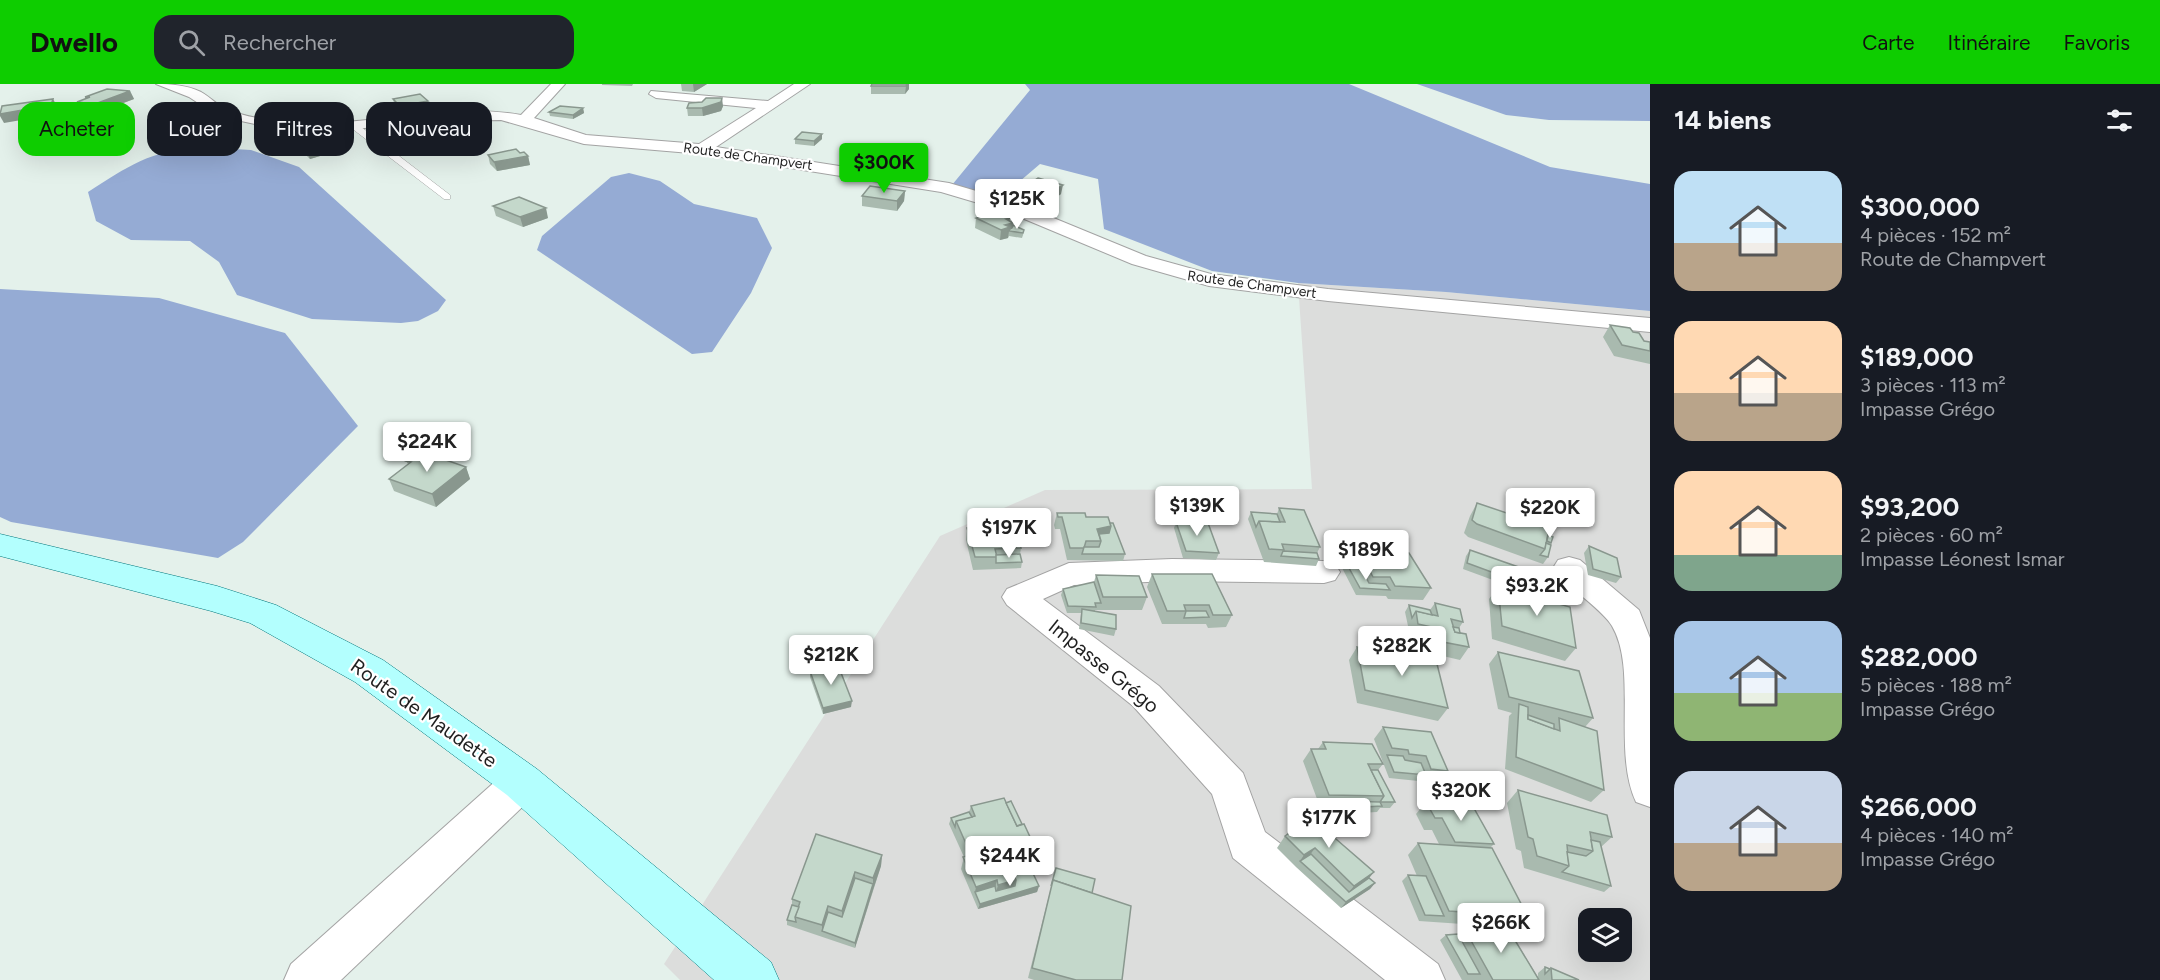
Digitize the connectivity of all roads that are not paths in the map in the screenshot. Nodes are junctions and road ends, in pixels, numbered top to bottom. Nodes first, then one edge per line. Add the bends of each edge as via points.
1 (164, 84) edge
2 (558, 84) edge
3 (773, 84) edge
4 (799, 86) edge
5 (656, 94) dead end
6 (769, 105) junction
7 (524, 120) junction
8 (254, 122) edge
9 (354, 125) edge
10 (354, 126) edge
11 (702, 149) junction
12 (447, 197) dead end
13 (1650, 325) edge
14 (0, 545) edge
15 (1569, 568) dead end
16 (1324, 572) dead end
17 (522, 782) junction
18 (1650, 790) edge
19 (307, 980) edge
20 (753, 980) edge
21 (1422, 980) edge

1 - 8 street, Route de Champvert via 194,94 223,113
2 - 7 street
3 - 4 street
4 - 6 street
5 - 6 street
6 - 11 street
7 - 9 street, Route de Champvert via 477,115
7 - 11 street, Route de Champvert via 584,139
10 - 12 lane
11 - 13 street, Route de Champvert via 932,185 977,196 1139,260 1209,280
14 - 17 street, Route de Maudette via 263,614 369,671
15 - 18 street via 1627,619 1641,663 1641,721
16 - 21 street, Impasse Grégo via 1172,570 1069,574 1018,597 1146,696 1228,785 1248,844
17 - 19 street
17 - 20 street, Route de Maudette

